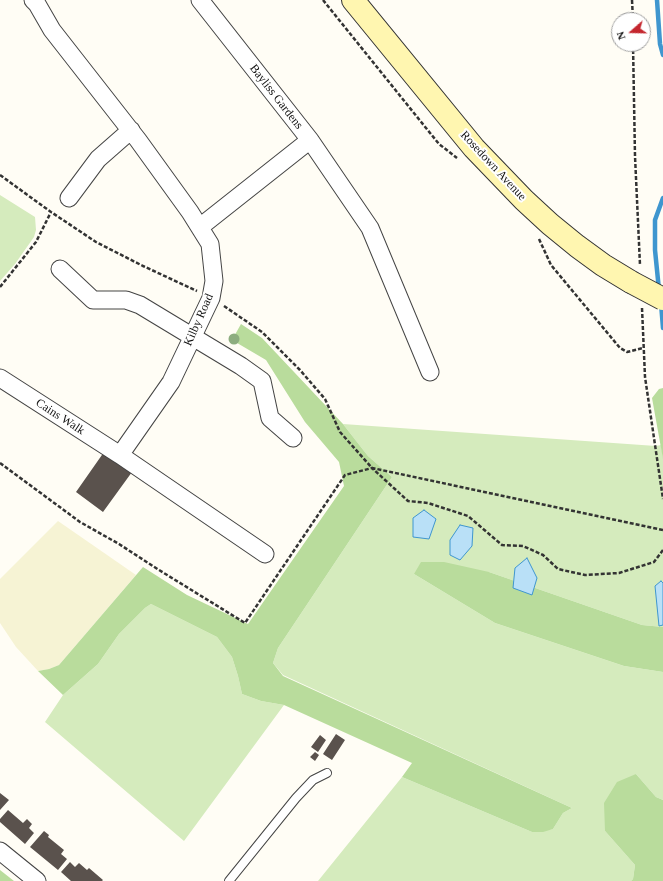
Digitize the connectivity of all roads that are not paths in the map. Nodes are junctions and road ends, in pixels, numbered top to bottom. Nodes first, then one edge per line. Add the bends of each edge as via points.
1 (200, 0) edge
2 (353, 0) edge
3 (37, 1) edge
4 (131, 130) junction
5 (310, 140) junction
6 (69, 198) dead end
7 (200, 227) junction
8 (60, 269) dead end
9 (663, 299) edge
10 (192, 336) junction
11 (430, 372) dead end
12 (0, 378) edge
13 (293, 438) dead end
14 (120, 455) junction
15 (265, 554) dead end
16 (327, 773) dead end
17 (0, 851) edge
18 (37, 881) edge
19 (230, 881) edge

1 - 5 street, Bayliss Gardens
2 - 9 street, Rosedown Avenue, bridge via 474,148 524,200 577,246 604,265 636,277
3 - 4 street, Kilby Road via 52,30
4 - 6 street via 98,159
4 - 7 street, Kilby Road
5 - 7 street, Bayliss Gardens
5 - 11 street via 370,228
7 - 10 street, Kilby Road via 210,244 214,281 211,298
8 - 10 street via 93,300 126,300 140,305
10 - 13 street via 262,381 270,418
10 - 14 street, Kilby Road via 171,382
12 - 14 street, Cains Walk
14 - 15 street
16 - 19 lane via 313,780 296,798
17 - 18 street

